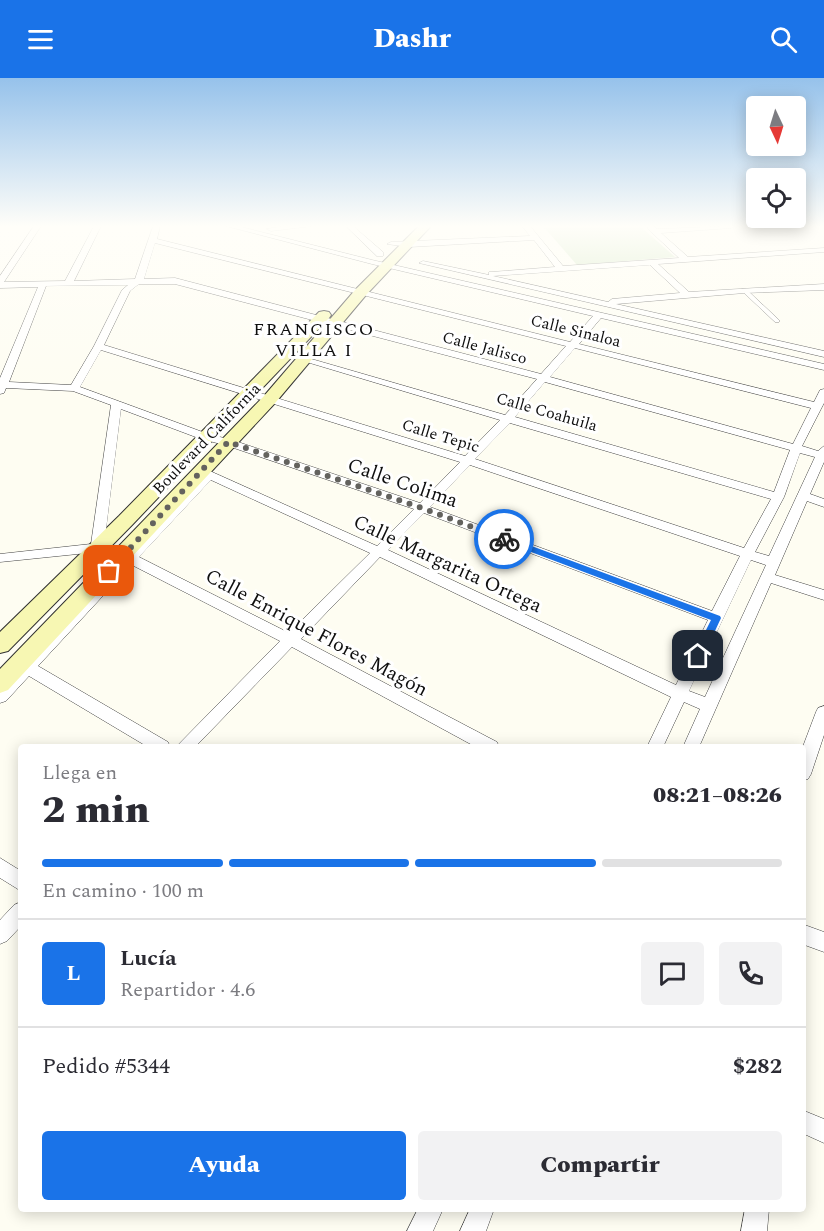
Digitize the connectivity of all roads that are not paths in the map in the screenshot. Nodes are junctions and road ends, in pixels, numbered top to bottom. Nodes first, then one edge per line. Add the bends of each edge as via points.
1 (70, 280) edge
2 (140, 280) junction
3 (310, 280) edge
4 (364, 280) edge
5 (481, 280) edge
6 (495, 280) edge
7 (670, 280) edge
8 (0, 283) edge
9 (43, 284) junction
10 (68, 284) junction
11 (824, 287) edge
12 (354, 291) junction
13 (744, 291) junction
14 (687, 295) junction
15 (601, 309) junction
16 (328, 321) junction
17 (777, 321) dead end
18 (570, 345) junction
19 (99, 346) junction
20 (824, 354) edge
21 (305, 360) junction
22 (824, 367) edge
23 (543, 378) junction
24 (1, 387) edge
25 (74, 388) junction
26 (251, 392) junction
27 (824, 392) edge
28 (270, 399) junction
29 (116, 405) junction
30 (817, 406) junction
31 (509, 417) junction
32 (205, 437) junction
33 (228, 442) junction
34 (796, 448) junction
35 (822, 452) edge
36 (467, 460) junction
37 (205, 473) junction
38 (802, 496) junction
39 (778, 497) junction
40 (824, 503) edge
41 (422, 508) junction
42 (97, 548) junction
43 (380, 552) junction
44 (748, 554) junction
45 (127, 557) junction
46 (0, 558) edge
47 (772, 562) junction
48 (766, 577) junction
49 (824, 595) edge
50 (716, 618) junction
51 (291, 640) junction
52 (0, 645) edge
53 (24, 666) junction
54 (0, 684) edge
55 (680, 694) junction
56 (0, 697) edge
57 (710, 706) junction
58 (824, 712) edge
59 (157, 744) edge
60 (187, 744) edge
61 (485, 744) edge
62 (656, 744) edge
63 (692, 744) edge
64 (806, 763) edge
65 (0, 867) edge
66 (18, 880) edge
67 (18, 915) edge
68 (0, 934) edge
69 (806, 935) edge
70 (824, 942) edge
71 (806, 1123) edge
72 (824, 1131) edge
73 (430, 1212) edge
74 (481, 1212) edge
75 (757, 1212) edge
76 (420, 1231) edge
77 (473, 1231) edge
78 (754, 1231) edge

1 - 10 street
2 - 10 street, Calle Jalisco
2 - 16 street, Calle Jalisco via 175,281
2 - 19 street via 126,290
3 - 12 street, Calle Sinaloa
4 - 12 street, Boulevard California
5 - 15 street
6 - 15 street
7 - 14 street
8 - 9 street, Calle Jalisco
9 - 10 street, Calle Jalisco
9 - 24 street
11 - 13 street
12 - 16 street, Boulevard California
12 - 18 street, Calle Sinaloa
13 - 14 street
13 - 17 lane
14 - 15 street
15 - 18 street
15 - 20 street
15 - 22 street
16 - 21 street, Boulevard California
16 - 23 street, Calle Jalisco
16 - 26 street, Boulevard California
18 - 23 street
18 - 30 street, Calle Sinaloa
19 - 25 street
19 - 26 street, Calle Tepic
21 - 28 street, Boulevard California
21 - 31 street, Calle Coahuila
23 - 31 street
23 - 34 street, Calle Jalisco
24 - 25 street, Calle Colima
25 - 29 street, Calle Colima
26 - 28 street, Calle Tepic
26 - 32 street, Boulevard California
27 - 30 street
28 - 33 street, Boulevard California
28 - 36 street, Calle Tepic
29 - 32 street, Calle Colima
29 - 42 street
30 - 34 street
31 - 36 street
31 - 39 street, Calle Coahuila
32 - 33 street, Calle Colima
32 - 42 street, Boulevard California
33 - 37 street, Boulevard California
33 - 41 street, Calle Colima
34 - 35 street, Calle Jalisco
34 - 39 street
35 - 38 street
36 - 41 street
36 - 44 street, Calle Tepic
37 - 43 street, Calle Margarita Ortega
37 - 45 street, Boulevard California
38 - 40 street
38 - 47 street
39 - 44 street
41 - 43 street
41 - 50 street, Calle Colima
42 - 45 street, Calle Enrique Flores Magón
42 - 46 street
42 - 52 street, Boulevard California
43 - 51 street
43 - 55 street, Calle Margarita Ortega
44 - 47 street, Calle Tepic
44 - 50 street
45 - 51 street, Calle Enrique Flores Magón
45 - 53 street, Boulevard California
47 - 48 street
48 - 49 street
48 - 57 street
50 - 55 street
51 - 60 street
51 - 61 street, Calle Enrique Flores Magón
53 - 54 street, Boulevard California
53 - 56 street
53 - 59 street
55 - 57 street, Calle Margarita Ortega
55 - 62 street
57 - 63 street
58 - 64 street
65 - 66 street
67 - 68 street
69 - 70 street
71 - 72 street
73 - 76 street
74 - 77 street
75 - 78 street

